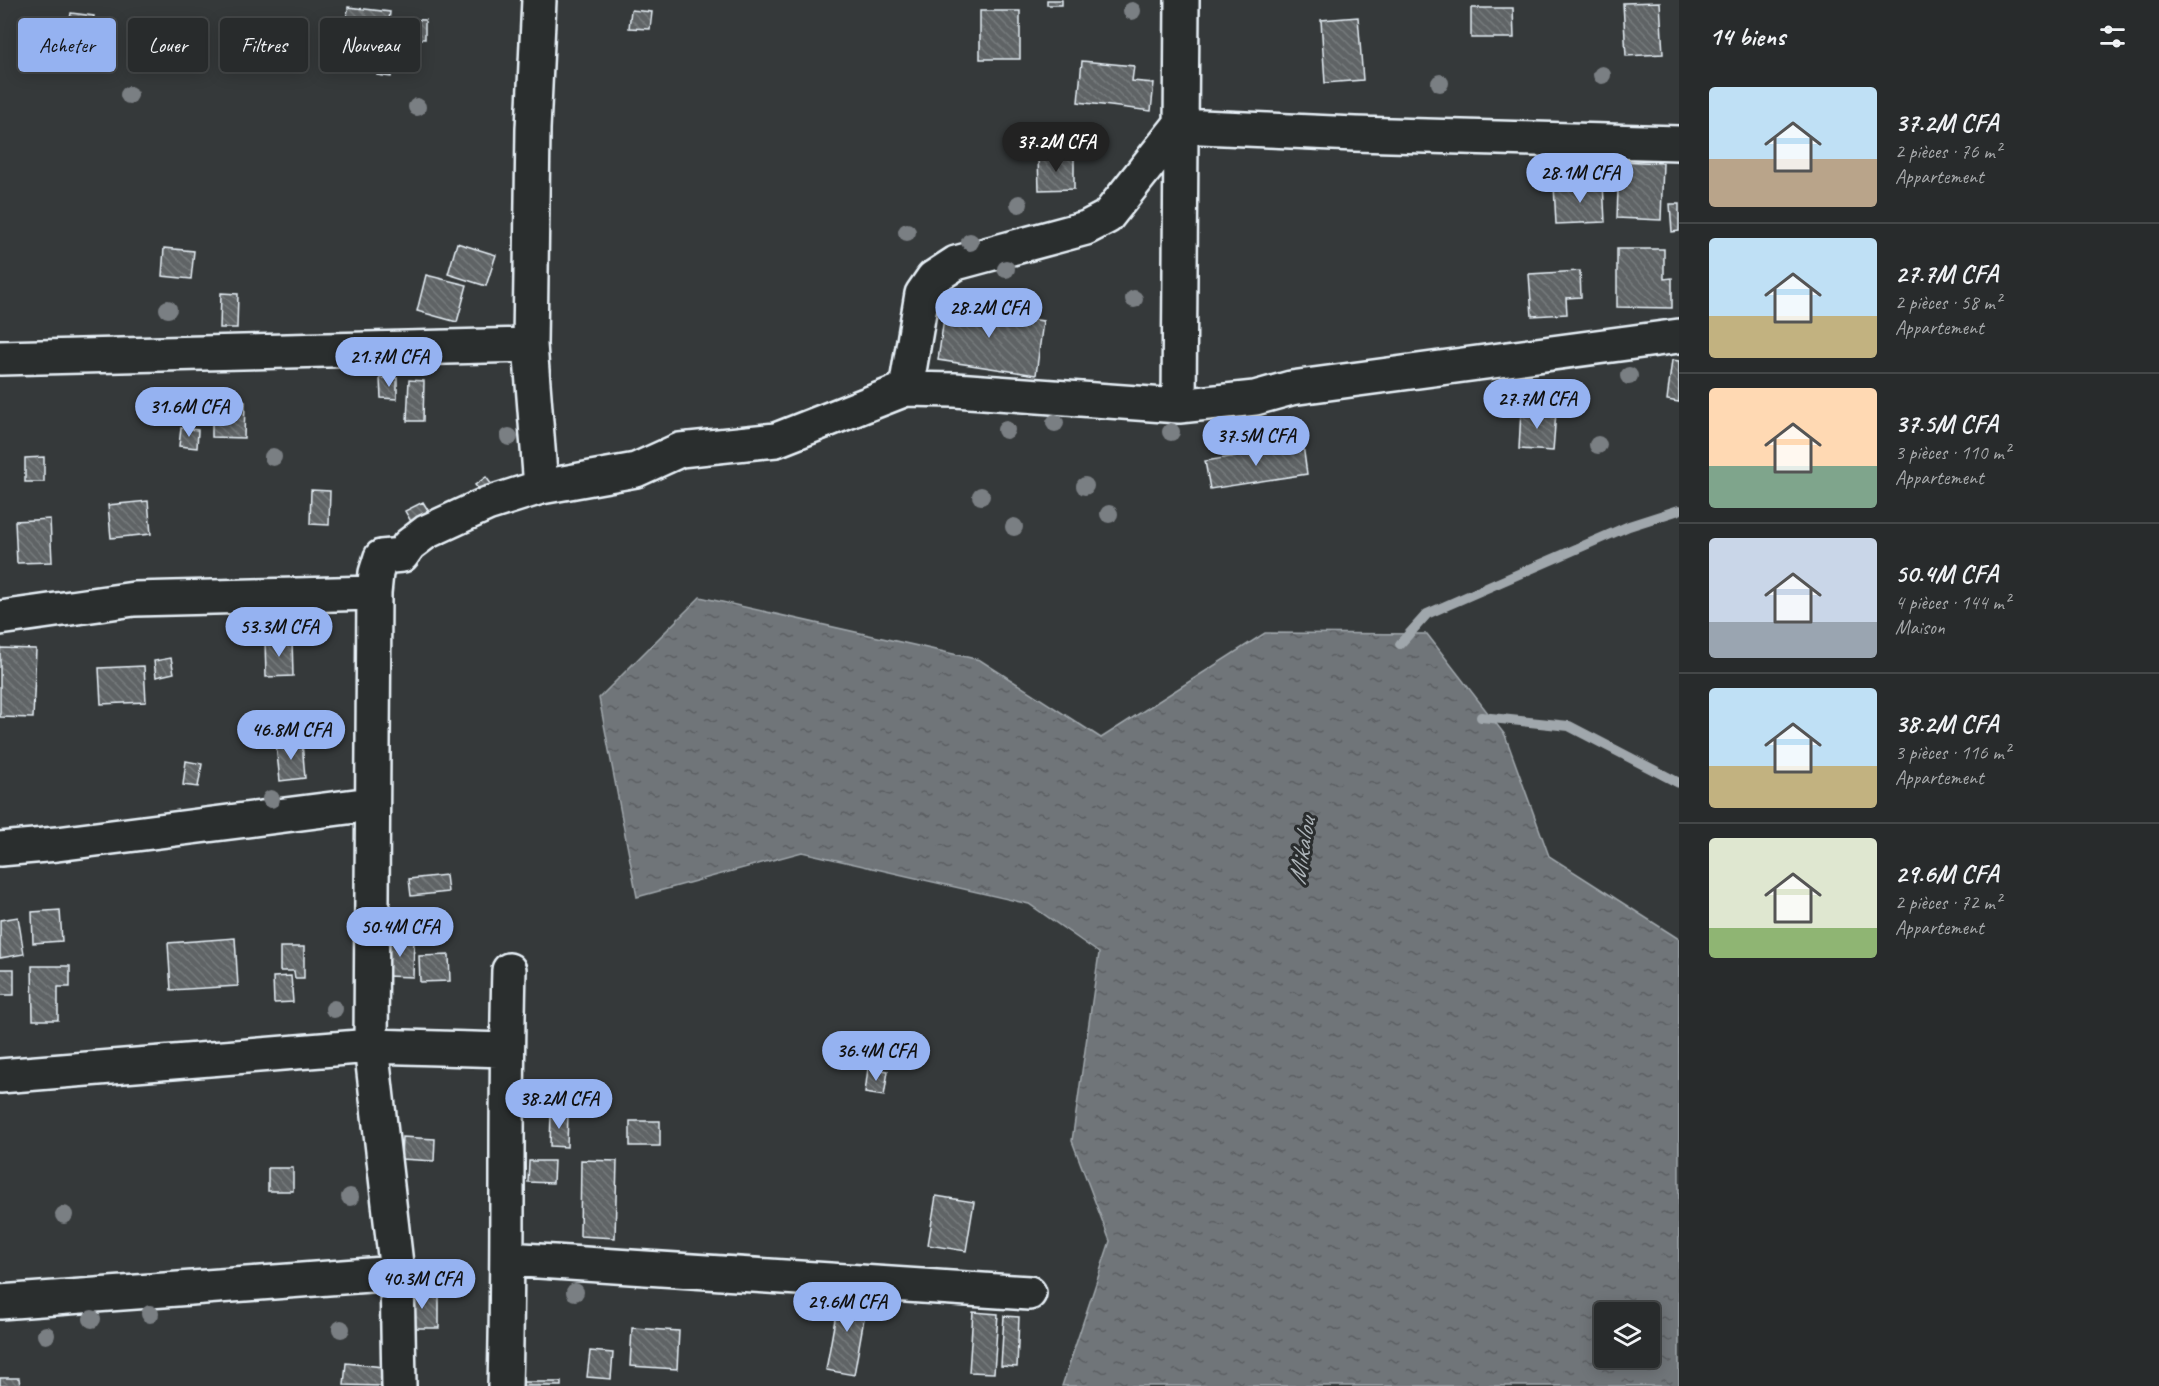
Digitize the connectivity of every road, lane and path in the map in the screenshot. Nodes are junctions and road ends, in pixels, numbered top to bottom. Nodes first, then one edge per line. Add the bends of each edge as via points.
1 (539, 0) edge
2 (1182, 0) edge
3 (1179, 126) junction
4 (1679, 143) edge
5 (1679, 336) edge
6 (530, 345) junction
7 (0, 358) edge
8 (906, 389) junction
9 (1179, 406) junction
10 (542, 487) junction
11 (374, 593) junction
12 (0, 618) edge
13 (371, 804) junction
14 (0, 849) edge
15 (509, 970) dead end
16 (371, 1046) junction
17 (506, 1050) junction
18 (0, 1076) edge
19 (508, 1259) junction
20 (397, 1273) junction
21 (1029, 1293) dead end
22 (0, 1302) edge
23 (399, 1386) edge
24 (505, 1386) edge

1 - 6 street
2 - 3 street
3 - 4 street
3 - 8 street via 1107,217 1086,228 956,262 933,278 922,294
3 - 9 street
5 - 9 street
6 - 7 street
6 - 10 street
8 - 9 street
8 - 10 street via 776,441 680,450 636,470
10 - 11 street via 487,504 426,532 402,555 381,557
11 - 12 street via 134,599
11 - 13 street
13 - 14 street
13 - 16 street
15 - 17 street
16 - 17 street
16 - 18 street
16 - 20 street
17 - 19 street
19 - 21 street
19 - 24 street
20 - 22 street
20 - 23 street

